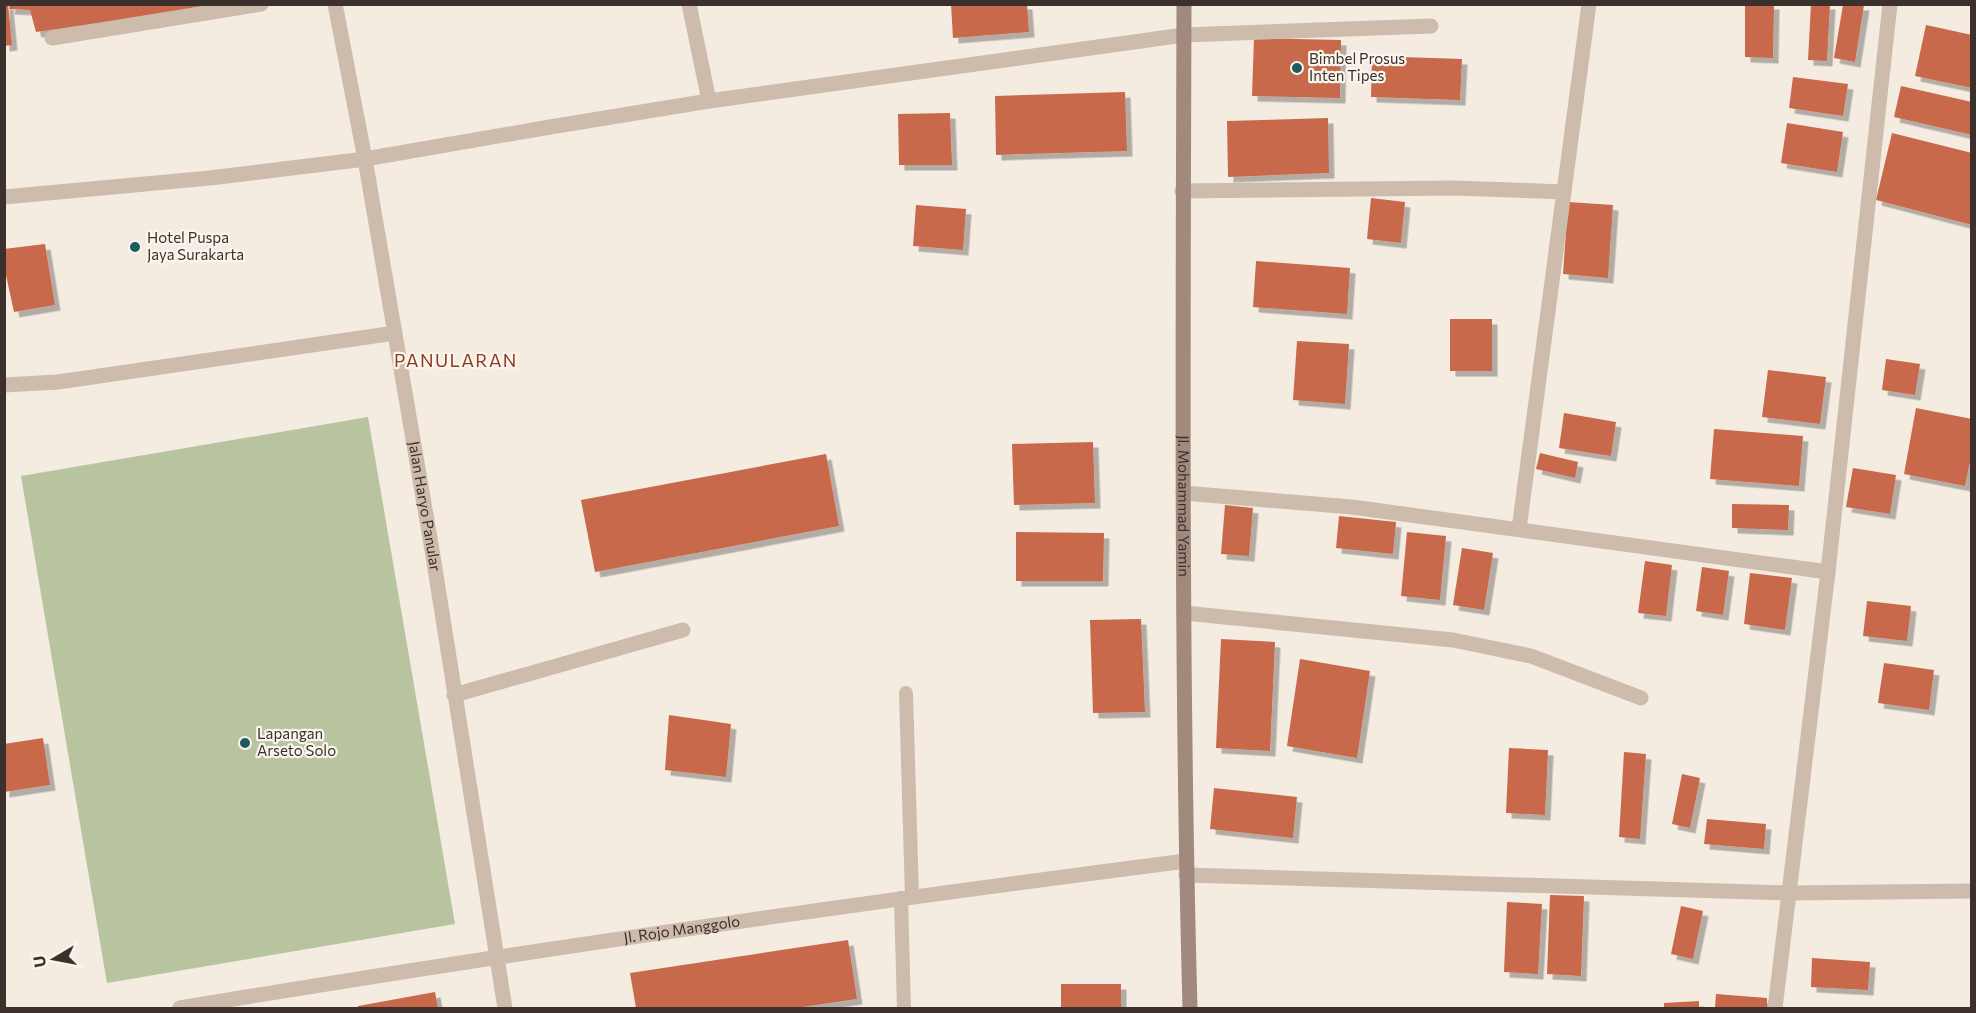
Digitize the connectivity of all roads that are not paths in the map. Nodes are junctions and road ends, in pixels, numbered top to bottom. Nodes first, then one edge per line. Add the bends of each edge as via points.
1 (261, 4) edge
2 (335, 4) edge
3 (688, 4) edge
4 (1184, 4) edge
5 (1589, 4) edge
6 (1890, 4) edge
7 (1431, 26) dead end
8 (1184, 35) junction
9 (52, 38) dead end
10 (709, 101) junction
11 (365, 159) junction
12 (1182, 190) junction
13 (1564, 192) junction
14 (4, 197) edge
15 (395, 333) junction
16 (4, 385) edge
17 (1183, 493) junction
18 (1519, 529) junction
19 (1828, 572) junction
20 (1184, 613) junction
21 (683, 630) dead end
22 (906, 693) dead end
23 (454, 694) junction
24 (1641, 698) dead end
25 (1186, 868) junction
26 (1971, 891) edge
27 (1789, 893) junction
28 (906, 897) junction
29 (496, 957) junction
30 (180, 1008) edge
31 (505, 1008) edge
32 (904, 1008) edge
33 (1190, 1008) edge
34 (1775, 1008) edge

1 - 9 street
2 - 11 street, Jalan Haryo Panular
3 - 10 street
4 - 8 main road, Jl. Mohammad Yamin
5 - 13 street
6 - 19 street
7 - 8 street
8 - 10 street
8 - 12 main road, Jl. Mohammad Yamin
10 - 11 street
11 - 14 street
11 - 15 street, Jalan Haryo Panular
12 - 13 street via 1454,188
12 - 17 main road, Jl. Mohammad Yamin
13 - 18 street
15 - 16 street via 58,382
15 - 23 street, Jalan Haryo Panular
17 - 18 street via 1352,507
17 - 20 main road, Jl. Mohammad Yamin
18 - 19 street
19 - 27 street
20 - 24 street via 1453,640 1531,656
20 - 25 main road, Jl. Mohammad Yamin
21 - 23 street
22 - 28 lane
23 - 29 street, Jalan Haryo Panular
25 - 27 street, Jl. Rojo Manggolo
25 - 28 street, Jl. Rojo Manggolo
25 - 33 main road, Jl. Mohammad Yamin
26 - 27 street, Jl. Rojo Manggolo
27 - 34 street
28 - 29 street, Jl. Rojo Manggolo
28 - 32 lane
29 - 30 street, Jl. Rojo Manggolo
29 - 31 street, Jalan Haryo Panular

